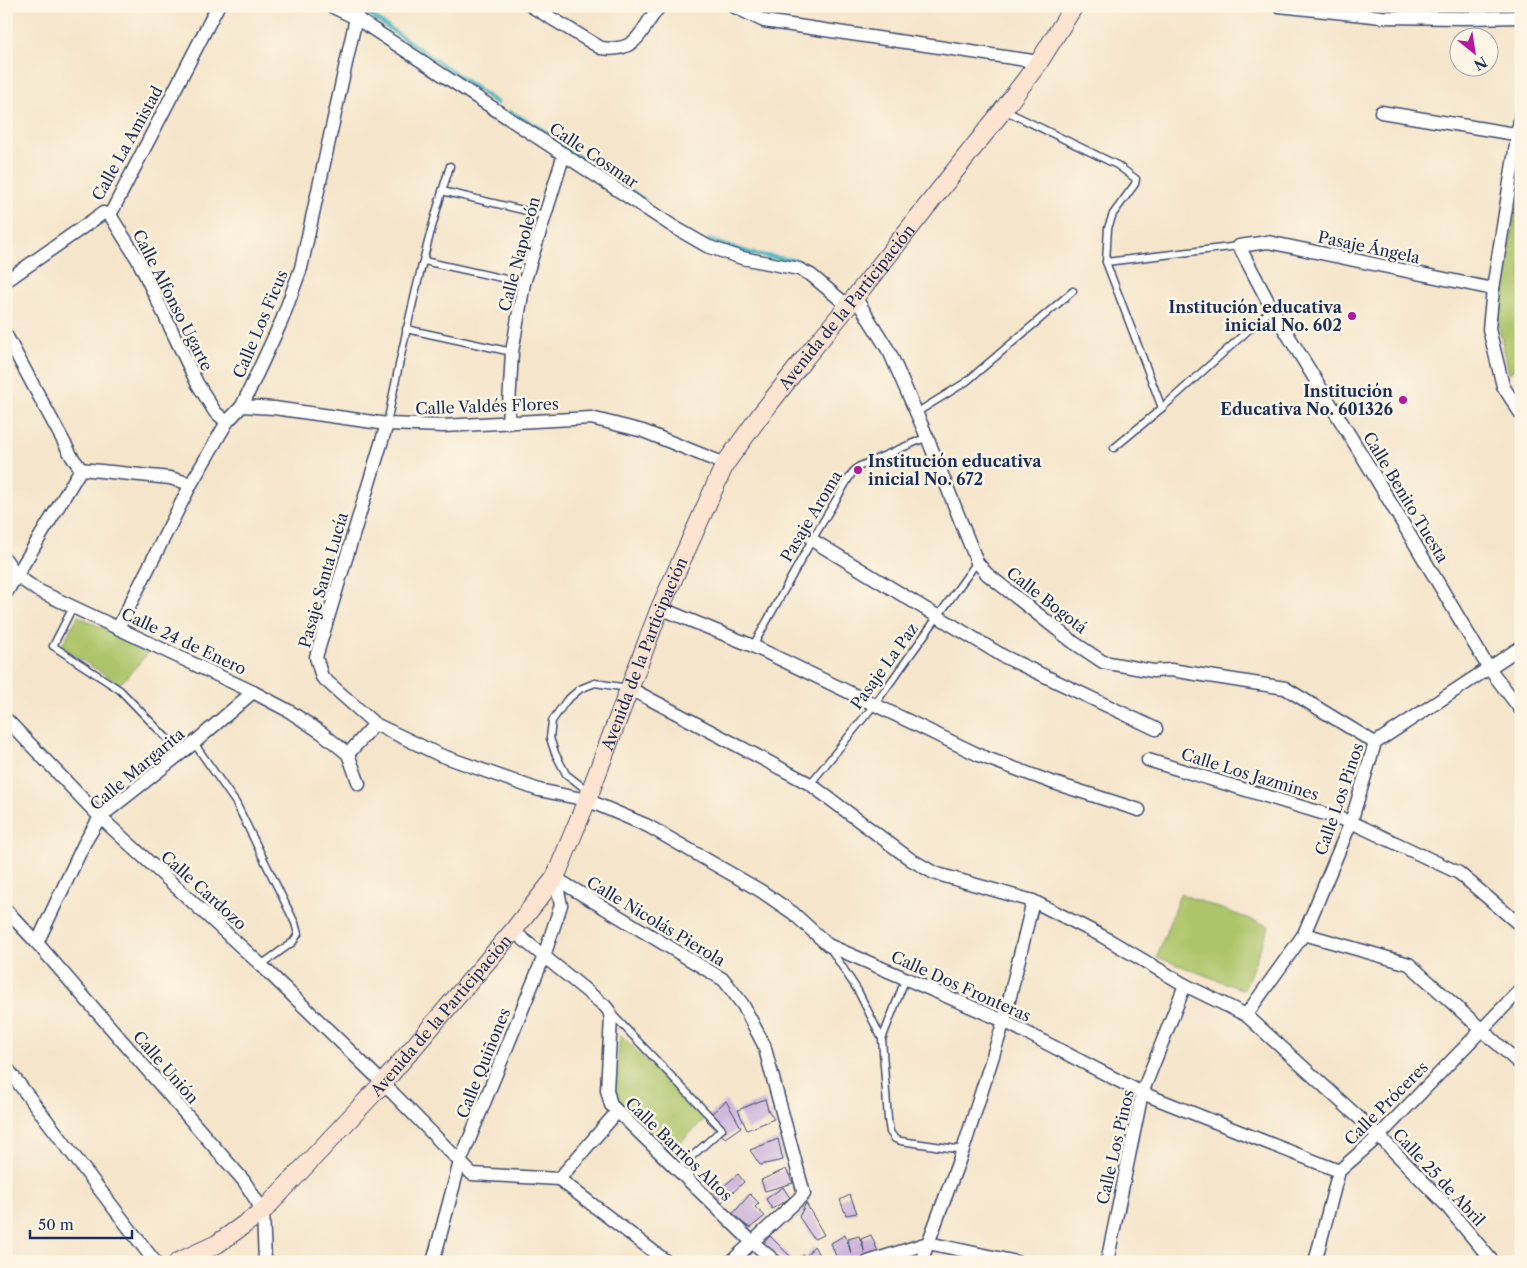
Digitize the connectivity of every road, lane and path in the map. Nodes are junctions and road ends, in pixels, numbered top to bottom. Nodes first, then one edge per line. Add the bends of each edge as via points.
1 (218, 6) edge
2 (331, 6) edge
3 (361, 6) edge
4 (532, 6) edge
5 (660, 6) edge
6 (733, 6) edge
7 (1074, 6) edge
8 (1279, 6) edge
9 (1462, 12) edge
10 (1521, 17) edge
11 (356, 18) junction
12 (1039, 62) junction
13 (1003, 110) junction
14 (1381, 112) dead end
15 (1521, 113) edge
16 (1519, 134) edge
17 (564, 154) junction
18 (450, 166) dead end
19 (442, 191) junction
20 (110, 215) junction
21 (544, 215) junction
22 (1239, 246) junction
23 (424, 261) junction
24 (1106, 262) junction
25 (6, 281) edge
26 (524, 283) junction
27 (1493, 289) junction
28 (1073, 290) dead end
29 (852, 302) junction
30 (1272, 309) junction
31 (406, 329) junction
32 (6, 334) edge
33 (512, 352) junction
34 (242, 406) junction
35 (1162, 408) junction
36 (915, 413) junction
37 (1521, 414) edge
38 (227, 422) junction
39 (508, 423) junction
40 (387, 424) junction
41 (926, 437) junction
42 (1114, 448) dead end
43 (725, 464) junction
44 (81, 469) junction
45 (191, 484) junction
46 (812, 540) junction
47 (6, 560) edge
48 (977, 562) junction
49 (17, 576) junction
50 (6, 593) edge
51 (73, 607) junction
52 (660, 608) junction
53 (938, 616) junction
54 (118, 628) junction
55 (753, 646) junction
56 (1521, 647) edge
57 (1488, 667) junction
58 (629, 688) junction
59 (253, 692) junction
60 (875, 704) junction
61 (1521, 710) edge
62 (6, 719) edge
63 (375, 724) junction
64 (1156, 729) dead end
65 (1375, 742) junction
66 (194, 743) junction
67 (181, 753) junction
68 (348, 754) junction
69 (1148, 760) dead end
70 (359, 784) dead end
71 (810, 784) junction
72 (588, 796) junction
73 (1138, 810) dead end
74 (100, 818) junction
75 (1351, 822) junction
76 (555, 878) junction
77 (1033, 901) junction
78 (6, 910) edge
79 (1521, 926) edge
80 (513, 931) junction
81 (1304, 934) junction
82 (37, 943) junction
83 (828, 945) junction
84 (544, 956) junction
85 (261, 965) junction
86 (906, 980) junction
87 (1185, 985) junction
88 (1521, 989) edge
89 (609, 1011) junction
90 (1246, 1015) junction
91 (1004, 1021) junction
92 (1482, 1028) junction
93 (882, 1039) junction
94 (1521, 1065) edge
95 (6, 1067) edge
96 (383, 1083) junction
97 (1142, 1093) junction
98 (617, 1112) junction
99 (1379, 1136) junction
100 (963, 1150) junction
101 (460, 1162) junction
102 (677, 1170) junction
103 (1339, 1171) junction
104 (559, 1179) junction
105 (263, 1211) junction
106 (751, 1241) junction
107 (928, 1242) junction
108 (155, 1262) edge
109 (178, 1262) edge
110 (265, 1262) edge
111 (433, 1262) edge
112 (667, 1262) edge
113 (731, 1262) edge
114 (776, 1262) edge
115 (868, 1262) edge
116 (921, 1262) edge
117 (1017, 1262) edge
118 (1107, 1262) edge
119 (1315, 1262) edge
120 (1494, 1262) edge

1 - 20 street, Calle La Amistad
2 - 11 street, Calle Cosmar
3 - 11 street, Calle Los Ficus
4 - 5 street via 602,48 614,50 626,48 634,42
6 - 12 street via 764,21
7 - 12 main road, Avenida de la Participación
8 - 9 street via 1382,17
9 - 10 street
11 - 17 street, Calle Cosmar
11 - 34 street, Calle Los Ficus via 302,268
12 - 13 main road, Avenida de la Participación
13 - 24 lane via 1117,165 1136,179 1113,214 1108,228
13 - 29 main road, Avenida de la Participación
14 - 16 street
15 - 16 street
16 - 27 street
17 - 21 street, Calle Napoleón
17 - 29 street, Calle Cosmar via 707,246 742,258 799,269
18 - 19 lane
19 - 21 lane
19 - 23 lane
20 - 25 street, Calle La Amistad via 104,213
20 - 38 street, Calle Alfonso Ugarte via 138,260 197,383 215,412
21 - 26 street, Calle Napoleón
22 - 24 lane
22 - 27 street, Pasaje Ángela via 1268,242
22 - 30 street, Calle Benito Tuesta
23 - 26 lane
23 - 31 lane
24 - 35 lane
26 - 33 street, Calle Napoleón
27 - 37 street via 1489,329 1504,386
28 - 36 lane via 966,382
29 - 36 street, Calle Bogotá via 890,352
29 - 43 main road, Avenida de la Participación
30 - 35 lane
30 - 57 street, Calle Benito Tuesta
31 - 33 lane
31 - 40 lane
32 - 44 street
33 - 39 street, Calle Napoleón
34 - 38 street, Calle Los Ficus
34 - 40 street, Calle Valdés Flores
35 - 42 lane
36 - 41 street, Calle Bogotá
38 - 45 street, Calle Los Ficus
39 - 40 street, Calle Valdés Flores
39 - 43 street, Calle Valdés Flores via 591,418 643,431
40 - 63 street, Pasaje Santa Lucía via 316,657 322,677
41 - 46 lane, Pasaje Aroma via 858,467
41 - 48 street, Calle Bogotá
43 - 52 main road, Avenida de la Participación
44 - 45 street via 170,478
44 - 49 street
45 - 54 street, Calle Los Ficus
46 - 53 street
46 - 55 lane, Pasaje Aroma
47 - 49 street, Calle 24 de Enero
48 - 53 lane, Pasaje La Paz
48 - 65 street, Calle Bogotá via 986,574 1103,662 1285,688
49 - 50 street
49 - 51 street, Calle 24 de Enero via 37,590
51 - 54 street, Calle 24 de Enero
51 - 67 lane via 53,646 120,690
52 - 55 street
52 - 58 main road, Avenida de la Participación
53 - 60 lane, Pasaje La Paz
53 - 64 street via 1003,656
54 - 59 street, Calle 24 de Enero
55 - 60 street
56 - 57 street, Calle Los Pinos
57 - 61 street, Calle Benito Tuesta
57 - 65 street, Calle Los Pinos
58 - 71 street, Calle 25 de Abril
58 - 72 main road, Avenida de la Participación
58 - 72 lane via 595,683 580,689 566,701 552,721 550,738 555,753 566,774
59 - 66 street, Calle Margarita
59 - 68 street, Calle 24 de Enero via 289,711
60 - 71 lane, Pasaje La Paz
60 - 73 street via 981,756
62 - 74 street, Calle Cardozo
63 - 68 street
63 - 72 street via 449,759 539,790
65 - 75 street, Calle Los Pinos
66 - 67 street, Calle Margarita
66 - 85 lane via 236,803 295,923 298,934 293,942
67 - 74 street, Calle Margarita
68 - 70 street
69 - 75 street, Calle Los Jazmines
71 - 77 street, Calle 25 de Abril via 910,860 934,873
72 - 76 main road, Avenida de la Participación
72 - 83 street, Calle Dos Fronteras via 762,891 793,913
74 - 82 street, Calle Margarita via 84,844
74 - 85 street, Calle Cardozo
75 - 79 street, Calle Los Jazmines via 1460,873
75 - 81 street, Calle Los Pinos
76 - 80 main road, Avenida de la Participación
76 - 84 street, Calle Quiñones via 561,905
76 - 106 street, Calle Nicolás Pierola via 724,980 743,1006 764,1045 804,1194
77 - 87 street, Calle 25 de Abril via 1140,956
77 - 91 street
78 - 82 street, Calle Unión
80 - 84 street
80 - 96 main road, Avenida de la Participación
81 - 90 street, Calle Los Pinos
81 - 92 street via 1409,964
82 - 105 street, Calle Unión via 244,1181
83 - 86 street, Calle Dos Fronteras
83 - 93 lane via 858,991
84 - 89 street
84 - 101 street, Calle Quiñones
85 - 96 street, Calle Cardozo
86 - 91 street, Calle Dos Fronteras
86 - 93 lane
87 - 90 street, Calle 25 de Abril
87 - 97 street, Calle Los Pinos
88 - 92 street, Calle Próceres
89 - 98 street, Calle Barrios Altos via 607,1090 610,1105
89 - 102 lane via 722,1129
90 - 99 street, Calle 25 de Abril
91 - 97 street, Calle Dos Fronteras
91 - 100 street
92 - 94 street
92 - 99 street, Calle Próceres
93 - 100 lane via 890,1132 901,1141
95 - 108 street
96 - 101 street, Calle Cardozo
96 - 105 main road, Avenida de la Participación
97 - 103 street, Calle Dos Fronteras
97 - 118 street, Calle Los Pinos
98 - 102 street, Calle Barrios Altos
98 - 104 street
99 - 103 street, Calle Próceres
99 - 120 street, Calle 25 de Abril via 1444,1203
100 - 107 street
101 - 104 street, Calle Cardozo via 472,1174
101 - 111 street, Calle Quiñones
102 - 106 street, Calle Barrios Altos
103 - 119 street
104 - 112 street
105 - 109 main road, Avenida de la Participación via 217,1244
105 - 110 street
106 - 113 street
106 - 114 street, Calle Barrios Altos
107 - 115 street
107 - 116 street
107 - 117 street

